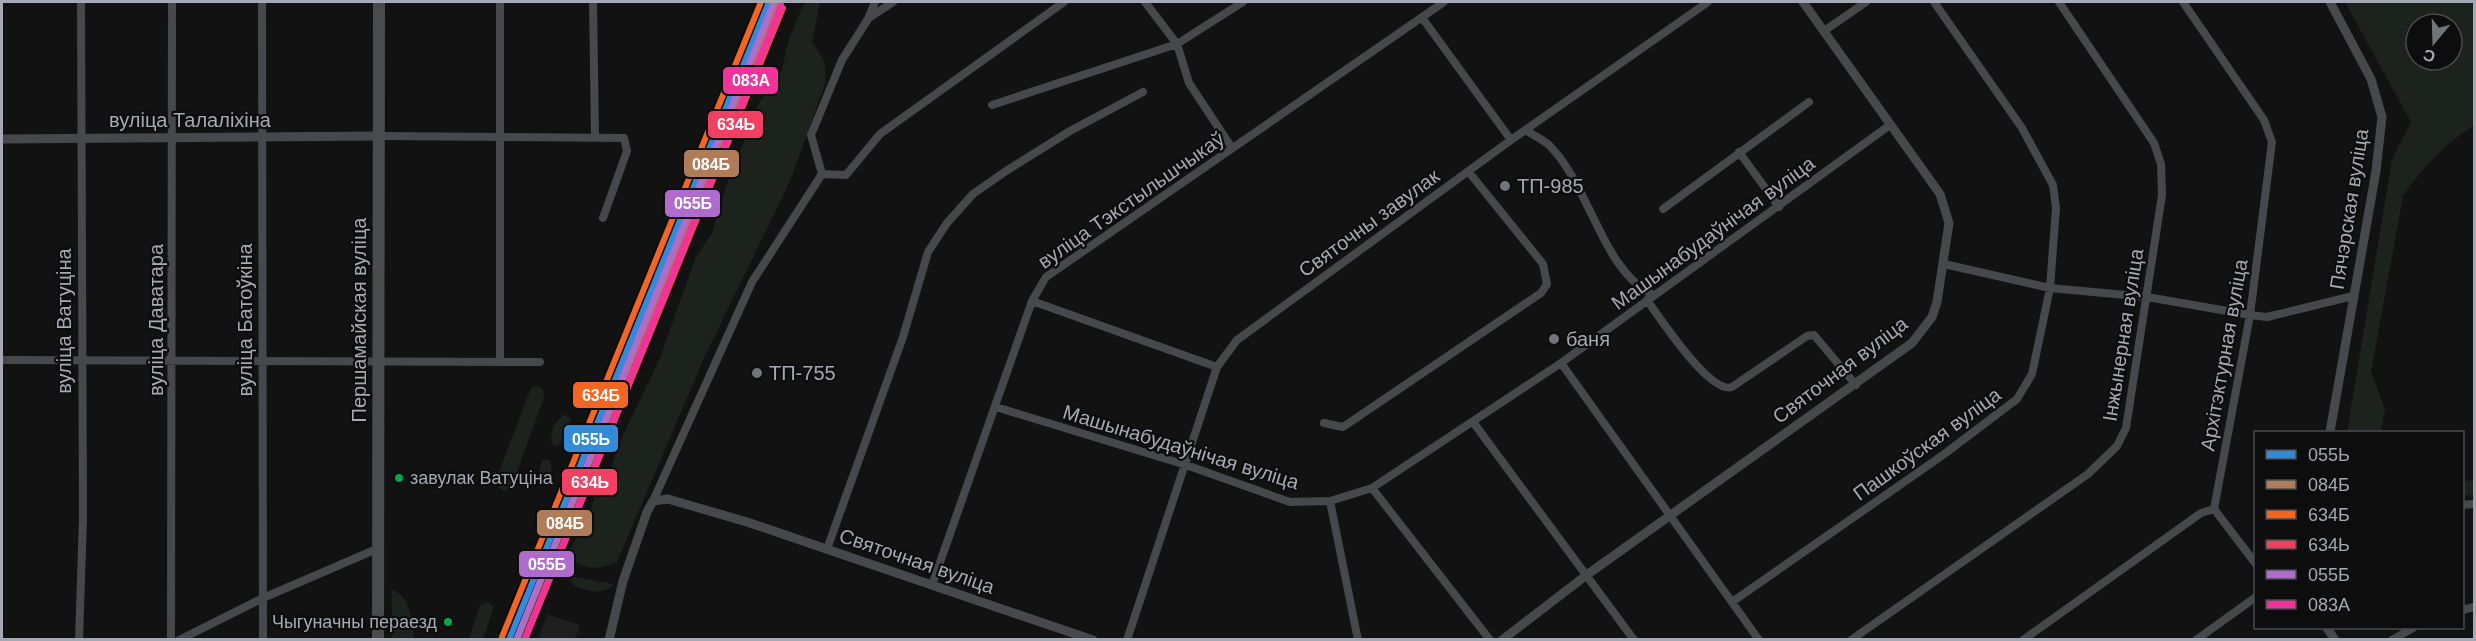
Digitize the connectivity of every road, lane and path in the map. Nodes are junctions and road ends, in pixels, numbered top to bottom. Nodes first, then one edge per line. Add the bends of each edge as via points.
1 (81, 2) edge
2 (172, 2) edge
3 (262, 2) edge
4 (379, 2) edge
5 (500, 2) edge
6 (593, 2) edge
7 (875, 2) edge
8 (893, 2) edge
9 (1064, 2) edge
10 (1145, 2) edge
11 (1243, 2) edge
12 (1708, 2) edge
13 (1803, 2) edge
14 (1866, 2) edge
15 (1934, 2) edge
16 (2059, 2) edge
17 (2183, 2) edge
18 (2330, 2) edge
19 (1439, 3) edge
20 (868, 19) junction
21 (1423, 19) junction
22 (1824, 31) junction
23 (1177, 44) junction
24 (1143, 92) dead end
25 (1809, 102) dead end
26 (992, 105) dead end
27 (1890, 125) junction
28 (1525, 130) junction
29 (379, 136) junction
30 (500, 137) junction
31 (595, 137) junction
32 (80, 138) junction
33 (263, 138) junction
34 (2, 139) edge
35 (172, 139) junction
36 (1511, 140) junction
37 (1232, 148) junction
38 (1739, 152) junction
39 (1468, 171) junction
40 (822, 174) junction
41 (1779, 207) junction
42 (1663, 209) dead end
43 (603, 218) dead end
44 (1944, 264) junction
45 (2050, 288) junction
46 (2147, 297) junction
47 (2353, 297) junction
48 (1650, 298) junction
49 (1032, 301) junction
50 (2250, 315) junction
51 (2, 360) edge
52 (81, 360) junction
53 (172, 360) junction
54 (500, 360) junction
55 (379, 361) junction
56 (260, 362) junction
57 (540, 362) dead end
58 (1561, 363) junction
59 (1217, 367) junction
60 (1856, 385) junction
61 (996, 407) junction
62 (1473, 422) junction
63 (1324, 423) dead end
64 (2330, 431) edge
65 (1186, 465) junction
66 (1372, 488) junction
67 (653, 501) junction
68 (1330, 501) junction
69 (2214, 509) junction
70 (1669, 517) junction
71 (379, 548) junction
72 (827, 549) junction
73 (2254, 561) edge
74 (1588, 574) junction
75 (932, 585) junction
76 (262, 598) junction
77 (2254, 598) edge
78 (1732, 602) junction
79 (2410, 629) edge
80 (79, 639) edge
81 (171, 639) edge
82 (179, 639) edge
83 (263, 639) edge
84 (378, 639) edge
85 (609, 639) edge
86 (1094, 639) edge
87 (1127, 639) edge
88 (1358, 639) edge
89 (1490, 639) edge
90 (1502, 639) edge
91 (1634, 639) edge
92 (1759, 639) edge
93 (1851, 639) edge
94 (2023, 639) edge
95 (2196, 639) edge
96 (2392, 639) edge

1 - 32 street, вуліца Ватуціна
2 - 35 street, вуліца Даватара
3 - 33 street, вуліца Батоўкіна
4 - 29 main road, Першамайская вуліца
5 - 30 street
6 - 31 street
7 - 20 street
8 - 20 street
9 - 40 street via 880,134 846,175
10 - 23 street
11 - 23 street
12 - 28 street, Святочны завулак
13 - 22 street, Святочная вуліца
14 - 22 street
15 - 45 street, Пашкоўская вуліца via 2022,128 2054,185
16 - 46 street, Інжынерная вуліца via 2159,152 2162,195
17 - 50 street, Архітэктурная вуліца via 2264,120 2272,142
18 - 47 street, Пячэрская вуліца via 2371,79 2382,117
19 - 21 street, вуліца Тэкстыльшчыкаў
20 - 40 street via 842,60 811,135
21 - 36 street
21 - 37 street, вуліца Тэкстыльшчыкаў
22 - 27 street, Святочная вуліца
23 - 26 street
23 - 37 street via 1189,83
24 - 72 street via 1006,171 973,194 947,222 928,252 903,337
25 - 38 street
27 - 41 street, Машынабудаўнічая вуліца
27 - 44 street, Святочная вуліца via 1943,201 1949,224
28 - 36 street, Святочны завулак
28 - 48 street via 1548,144 1565,166 1624,272
29 - 30 street
29 - 33 street, вуліца Талаліхіна
29 - 55 main road, Першамайская вуліца
30 - 31 street
30 - 54 street
31 - 43 street via 624,138 627,151
32 - 34 street, вуліца Талаліхіна
32 - 35 street, вуліца Талаліхіна
32 - 52 street, вуліца Ватуціна
33 - 35 street, вуліца Талаліхіна
33 - 56 street, вуліца Батоўкіна
35 - 53 street, вуліца Даватара
36 - 39 street, Святочны завулак
37 - 49 street, вуліца Тэкстыльшчыкаў via 1046,277
38 - 41 street
38 - 42 street
39 - 59 street, Святочны завулак via 1237,340
39 - 63 street via 1543,264 1547,284 1541,293 1343,427
40 - 67 street via 752,282
41 - 48 street, Машынабудаўнічая вуліца
44 - 45 street
44 - 60 street, Святочная вуліца via 1937,302 1924,329 1912,343
45 - 46 street
45 - 78 street, Пашкоўская вуліца via 2031,374 2017,399
46 - 50 street
46 - 93 street, Інжынерная вуліца via 2126,428 2117,446 2101,464
47 - 50 street via 2267,317
47 - 64 street, Пячэрская вуліца
48 - 58 street, Машынабудаўнічая вуліца
48 - 60 street via 1702,372 1718,386 1732,387 1814,335
49 - 59 street
49 - 61 street, вуліца Тэкстыльшчыкаў
50 - 69 street, Архітэктурная вуліца
51 - 52 street
52 - 53 street
52 - 80 street, вуліца Ватуціна via 83,517
53 - 56 street
53 - 81 street, вуліца Даватара
54 - 55 street
54 - 57 street
55 - 56 street
55 - 71 main road, Першамайская вуліца
56 - 76 street, вуліца Батоўкіна
58 - 62 street, Машынабудаўнічая вуліца
58 - 70 street
59 - 65 street, Святочны завулак
60 - 70 street, Святочная вуліца
61 - 65 street, Машынабудаўнічая вуліца
61 - 75 street, вуліца Тэкстыльшчыкаў
62 - 66 street, Машынабудаўнічая вуліца
62 - 74 street
65 - 68 street, Машынабудаўнічая вуліца via 1290,502
65 - 87 street, Святочны завулак
66 - 68 street, Машынабудаўнічая вуліца
66 - 89 street
67 - 72 street, Святочная вуліца via 668,499
67 - 85 street via 623,581
68 - 88 street
69 - 73 street
69 - 94 street via 2201,513
70 - 74 street, Святочная вуліца
70 - 78 street
71 - 76 street
71 - 84 main road, Першамайская вуліца
72 - 75 street, Святочная вуліца
74 - 90 street, Святочная вуліца
74 - 91 street
75 - 86 street, Святочная вуліца
76 - 82 street
76 - 83 street, вуліца Батоўкіна
77 - 95 street
78 - 92 street
79 - 96 street

